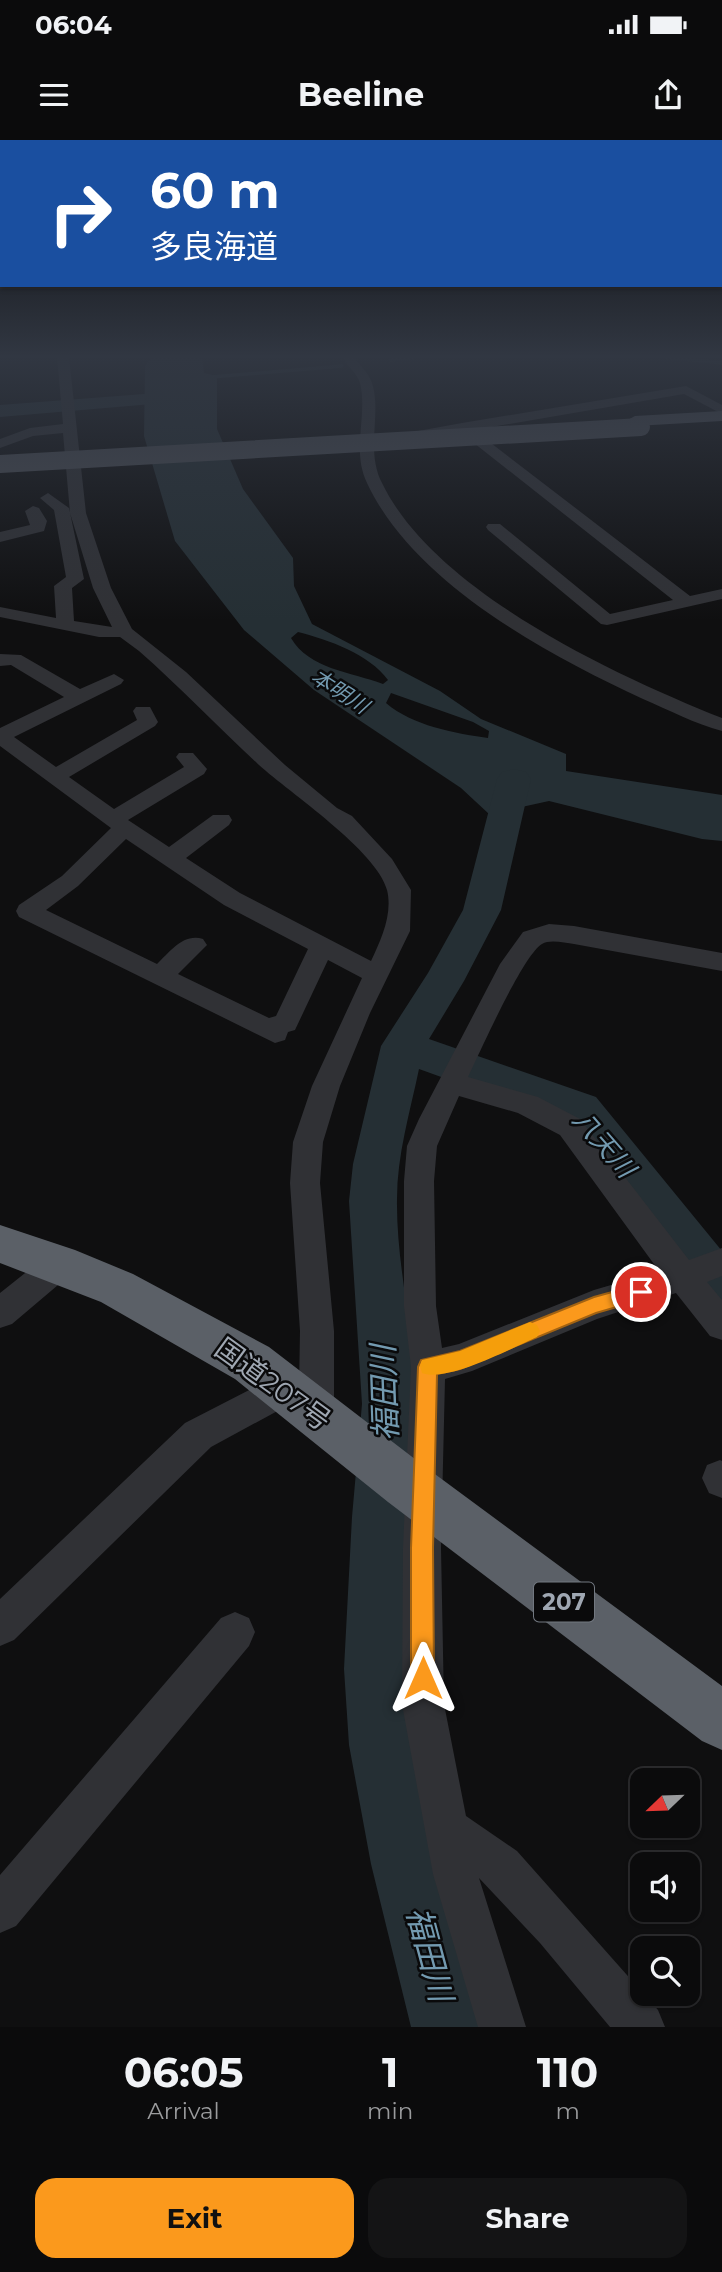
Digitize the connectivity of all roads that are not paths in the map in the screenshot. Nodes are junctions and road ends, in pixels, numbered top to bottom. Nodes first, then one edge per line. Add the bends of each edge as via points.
1 (70, 445) edge
2 (243, 445) edge
3 (302, 445) edge
4 (366, 445) edge
5 (484, 445) edge
6 (0, 458) edge
7 (0, 464) edge
8 (494, 527) dead end
9 (0, 537) edge
10 (722, 594) edge
11 (685, 601) junction
12 (0, 612) edge
13 (65, 625) junction
14 (124, 632) junction
15 (0, 660) edge
16 (114, 680) dead end
17 (79, 697) junction
18 (143, 711) dead end
19 (722, 725) edge
20 (0, 736) edge
21 (186, 757) dead end
22 (55, 776) junction
23 (119, 823) junction
24 (219, 829) dead end
25 (170, 858) junction
26 (194, 945) dead end
27 (322, 946) junction
28 (722, 962) edge
29 (377, 975) junction
30 (159, 976) junction
31 (451, 1083) junction
32 (0, 1244) edge
33 (722, 1262) edge
34 (60, 1264) junction
35 (681, 1276) junction
36 (0, 1313) edge
37 (722, 1325) edge
38 (428, 1367) junction
39 (310, 1410) junction
40 (415, 1490) junction
41 (0, 1626) edge
42 (236, 1632) dead end
43 (722, 1721) edge
44 (445, 1828) junction
45 (0, 1910) edge
46 (502, 2027) edge
47 (641, 2027) edge

1 - 14 street via 83,534
2 - 6 main road
3 - 7 main road, bridge
4 - 19 street via 373,481 388,513 419,547 497,610 564,651
5 - 11 street
8 - 11 street via 607,620
9 - 13 street via 38,528 39,522 27,512 51,501 61,508 75,579 63,586
10 - 11 street
12 - 13 street
13 - 14 street
14 - 29 street via 179,676 288,778 344,821 384,864 398,890 397,931
15 - 17 street via 14,659
16 - 17 street
17 - 20 street
18 - 22 street via 148,722
20 - 22 street
21 - 23 street via 197,769
22 - 23 street
23 - 25 street
23 - 30 street via 70,881 27,911 62,940
24 - 25 street
25 - 27 street via 232,899
26 - 30 street
27 - 29 street
27 - 30 street via 286,1023 272,1031
28 - 31 street via 574,935 550,933 532,938 492,1001
29 - 39 street via 326,1086 307,1142 305,1183 317,1331
31 - 35 street via 522,1103 570,1127
31 - 38 street via 422,1146 419,1181 420,1306
32 - 34 highway, 国道207号 / 207
33 - 35 street
34 - 36 street
34 - 39 highway, 国道207号 / 207 via 155,1307 251,1363
35 - 37 street
35 - 38 street via 594,1305 460,1360
38 - 40 street
39 - 40 highway, 国道207号 / 207
39 - 41 street via 198,1436
40 - 43 highway, 国道207号 / 207
40 - 44 street via 423,1704
42 - 45 street
44 - 46 street
44 - 47 street via 500,1867

